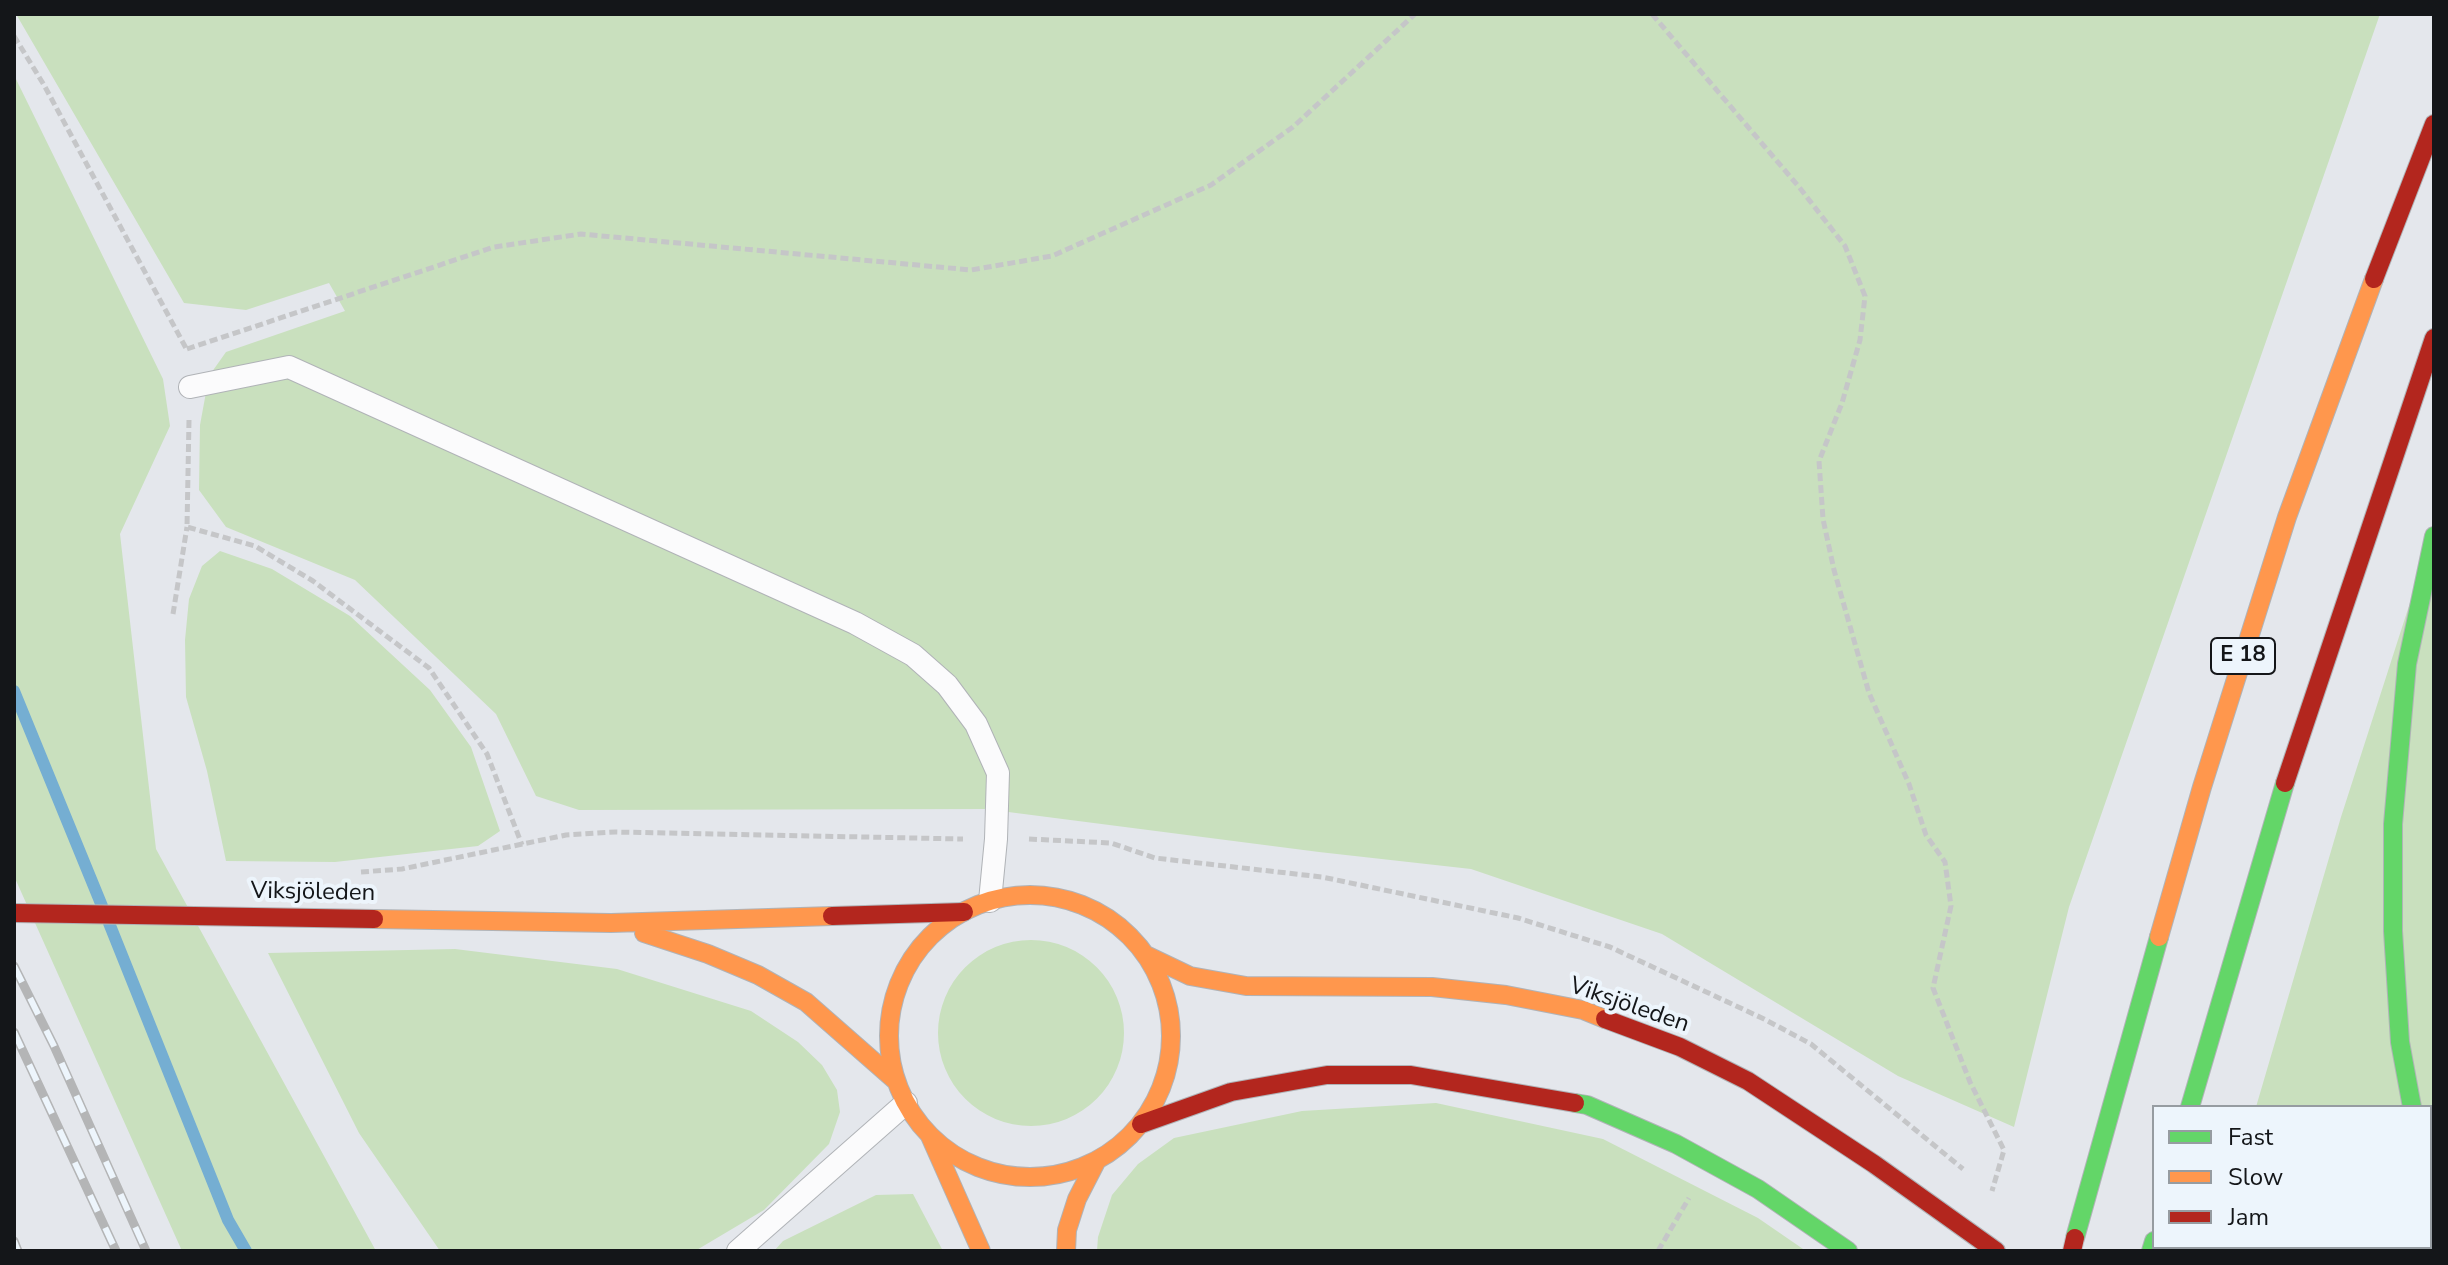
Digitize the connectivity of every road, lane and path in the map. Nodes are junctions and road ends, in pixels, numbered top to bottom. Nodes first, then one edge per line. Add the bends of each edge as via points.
1 (1415, 14) edge
2 (1652, 14) edge
3 (14, 36) edge
4 (2434, 124) edge
5 (2434, 338) edge
6 (187, 349) junction
7 (190, 387) junction
8 (187, 527) junction
9 (2434, 536) edge
10 (173, 614) dead end
11 (944, 839) dead end
12 (522, 845) junction
13 (359, 872) dead end
14 (990, 901) junction
15 (964, 912) junction
16 (14, 913) edge
17 (611, 923) junction
18 (1146, 955) junction
19 (896, 1081) junction
20 (906, 1103) junction
21 (2191, 1105) edge
22 (2412, 1105) edge
23 (1141, 1124) junction
24 (930, 1136) junction
25 (1096, 1162) junction
26 (1711, 1163) junction
27 (1992, 1191) dead end
28 (2073, 1244) edge
29 (738, 1251) edge
30 (981, 1251) edge
31 (1066, 1251) edge
32 (1658, 1251) edge
33 (1848, 1251) edge
34 (1996, 1251) edge

1 - 6 path via 1293,127 1211,185 1052,256 971,270 581,234 494,247
2 - 27 path via 1845,246 1865,296 1860,340 1819,461 1823,519 1869,693 1926,835 1945,862 1951,906 1933,988 2004,1150
3 - 6 path
4 - 28 main road, E 18 via 2287,517 2202,787
5 - 21 main road via 2277,805
6 - 7 path
7 - 8 path
7 - 14 lane via 289,367 855,623 913,655 947,685 976,724 998,773
8 - 10 path
8 - 12 path via 255,546 313,581 429,668 487,754
9 - 22 main road via 2407,664 2393,824 2400,1042
11 - 12 path via 615,832
12 - 13 path via 402,869
14 - 15 main road
14 - 18 main road via 1050,897 1079,904 1116,924
15 - 17 main road, Viksjöleden
15 - 19 main road via 925,942 899,984 889,1032
16 - 17 main road, Viksjöleden
17 - 19 main road, Viksjöleden via 758,975 794,995
18 - 23 main road via 1165,996 1172,1040 1163,1085
18 - 34 main road, Viksjöleden via 1190,976 1246,986 1432,987 1583,1010 1680,1047 1748,1081
19 - 20 main road
20 - 24 main road
20 - 29 lane
23 - 25 main road
23 - 26 main road via 1231,1092 1327,1075 1411,1075 1587,1105
24 - 25 main road via 949,1153 996,1173 1047,1177
24 - 30 main road
25 - 31 main road via 1077,1199
26 - 32 path
26 - 33 main road

